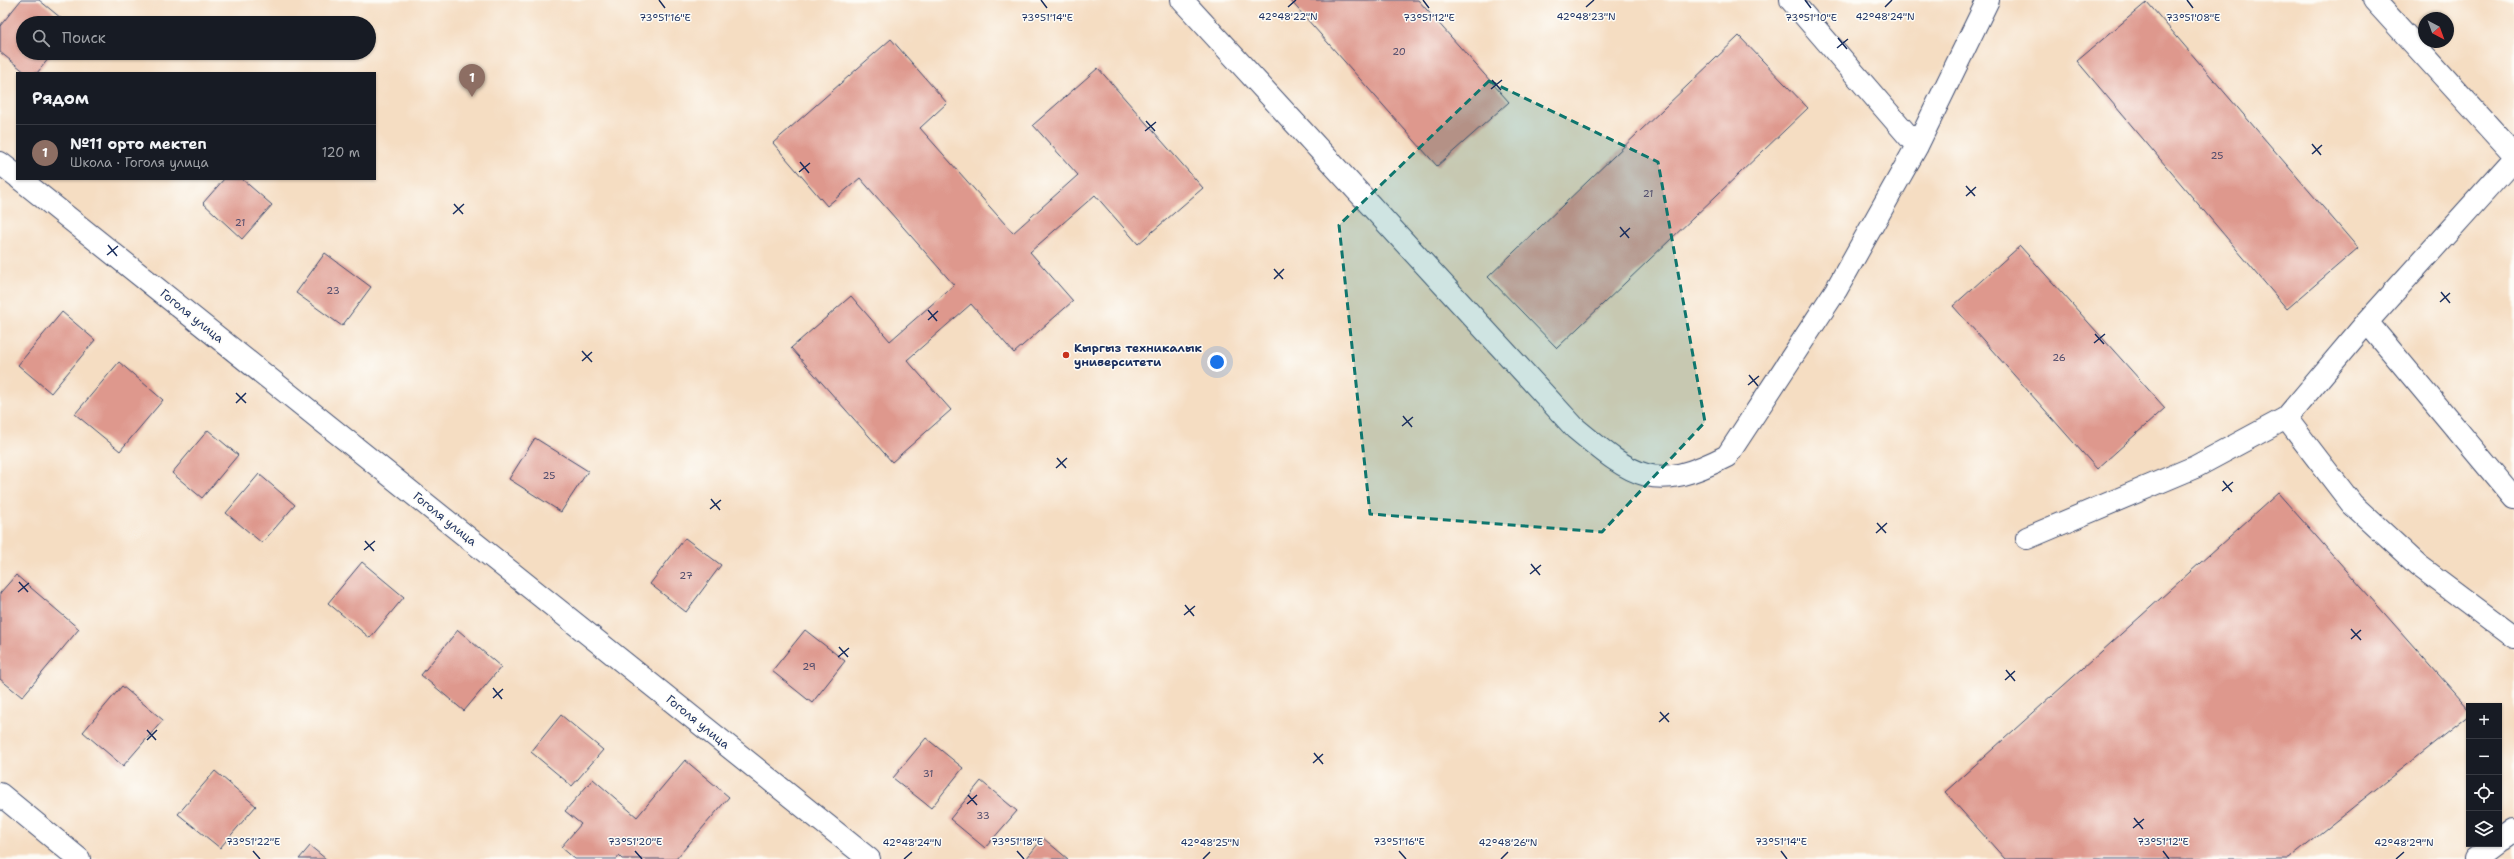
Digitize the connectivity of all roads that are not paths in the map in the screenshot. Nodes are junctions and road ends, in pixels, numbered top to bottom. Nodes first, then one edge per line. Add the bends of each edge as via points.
1 (1182, 0) edge
2 (1791, 0) edge
3 (1988, 0) edge
4 (2374, 0) edge
5 (1917, 146) junction
6 (2514, 154) edge
7 (2514, 159) edge
8 (0, 163) edge
9 (16, 175) edge
10 (21, 180) edge
11 (2367, 322) junction
12 (2286, 418) junction
13 (2514, 498) edge
14 (2027, 538) dead end
15 (2514, 637) edge
16 (0, 794) edge
17 (2514, 830) edge
18 (2502, 839) edge
19 (2491, 847) edge
20 (79, 859) edge
21 (869, 859) edge
22 (2475, 859) edge

1 - 5 street via 1575,428 1617,463 1644,476 1674,476 1701,469 1727,456 1836,290
2 - 5 street
3 - 5 street
4 - 6 street
7 - 11 street
8 - 9 street
10 - 21 street, Гоголя улица
11 - 12 street
11 - 13 street
12 - 14 street via 2195,467
12 - 15 street via 2352,504 2418,565
16 - 20 street
17 - 18 street
19 - 22 street

